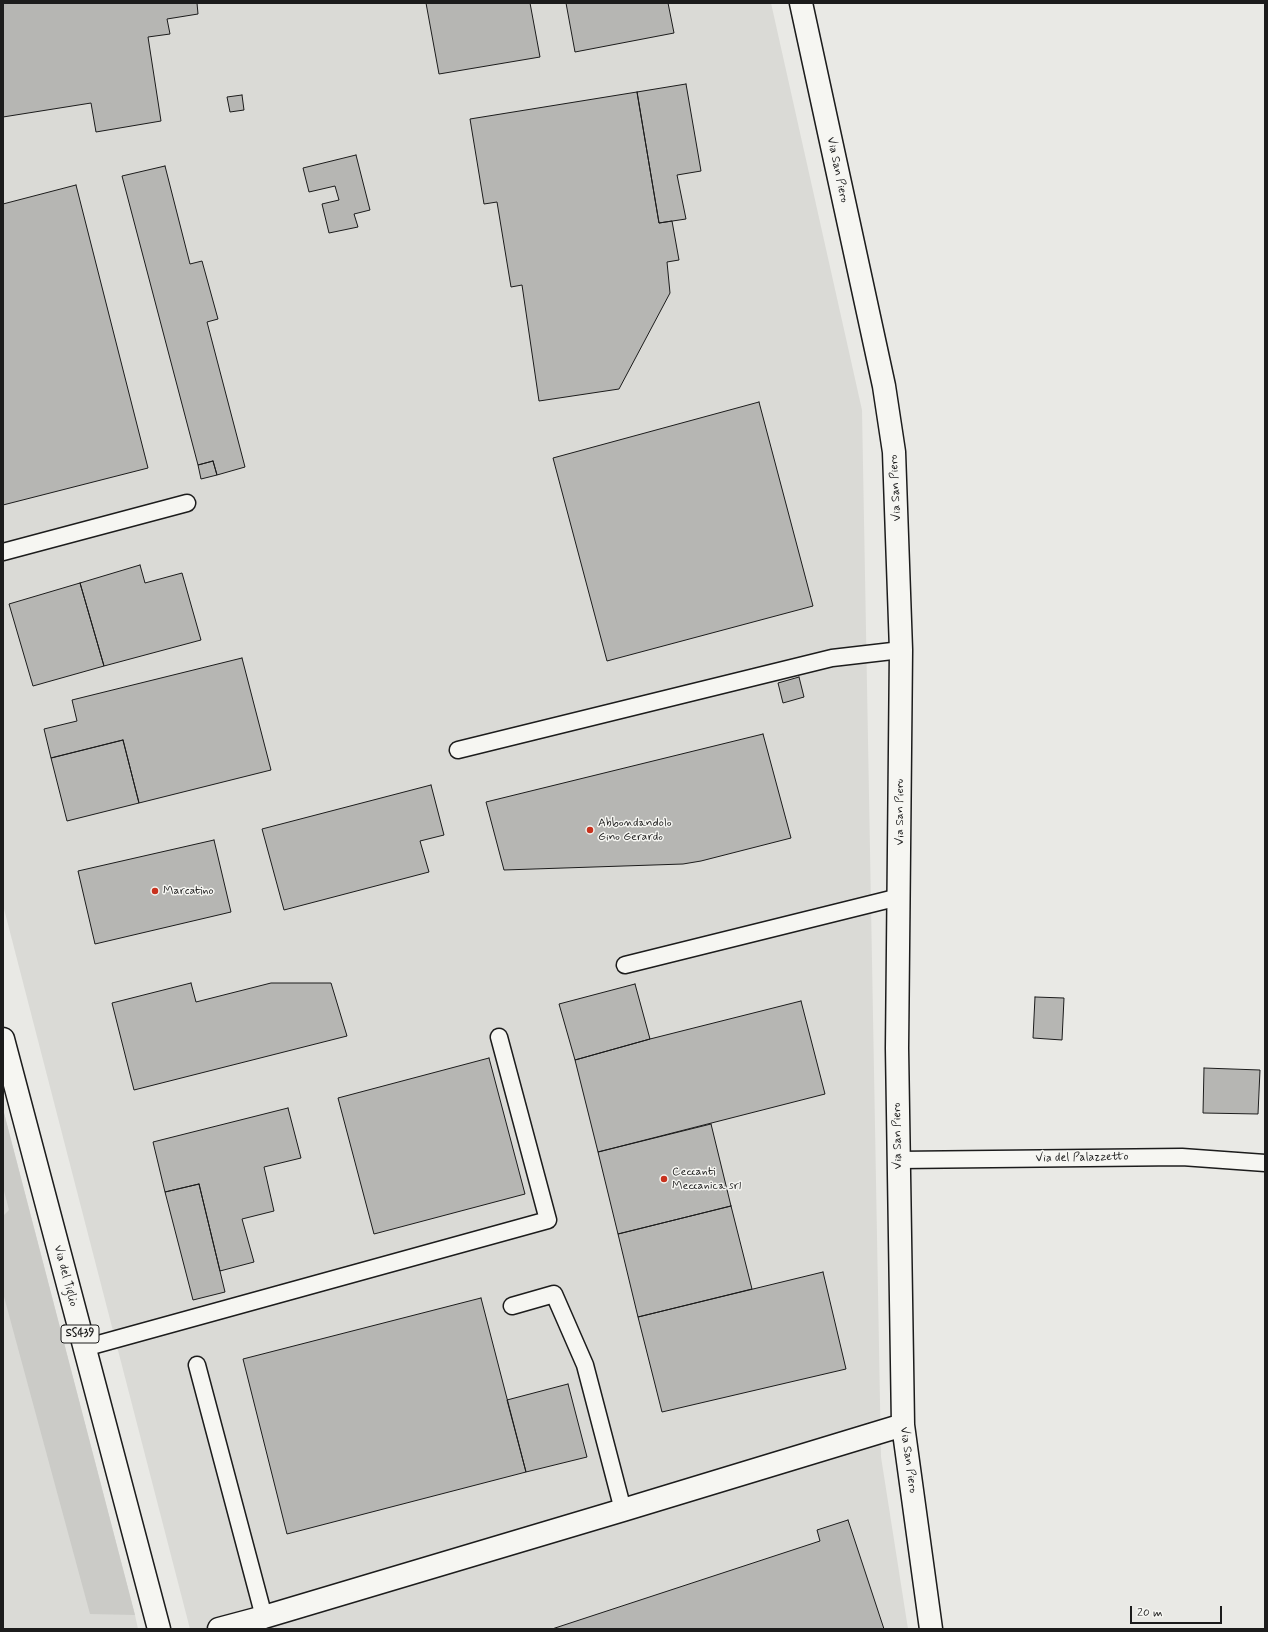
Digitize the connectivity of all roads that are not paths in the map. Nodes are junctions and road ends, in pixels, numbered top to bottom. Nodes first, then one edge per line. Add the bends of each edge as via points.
1 (801, 3) edge
2 (187, 503) dead end
3 (3, 552) edge
4 (901, 650) junction
5 (458, 750) dead end
6 (899, 897) junction
7 (625, 965) dead end
8 (499, 1036) dead end
9 (3, 1039) edge
10 (898, 1160) junction
11 (1265, 1163) edge
12 (512, 1306) dead end
13 (84, 1348) junction
14 (197, 1364) dead end
15 (903, 1425) junction
16 (624, 1510) junction
17 (264, 1617) junction
18 (159, 1629) edge
19 (219, 1629) edge
20 (931, 1629) edge

1 - 4 street, Via San Piero via 884,386 894,452
2 - 3 lane
4 - 5 lane via 832,658
4 - 6 street, Via San Piero
6 - 7 lane
6 - 10 street, Via San Piero
8 - 13 lane via 548,1220
9 - 13 street, Via del Tiglio / SS439
10 - 11 lane, Via del Palazzetto via 1182,1157
10 - 15 street, Via San Piero
12 - 16 lane via 554,1294 585,1364
13 - 18 street, Via del Tiglio / SS439
14 - 17 lane
15 - 16 street
15 - 20 street, Via San Piero
16 - 17 street
17 - 19 street

